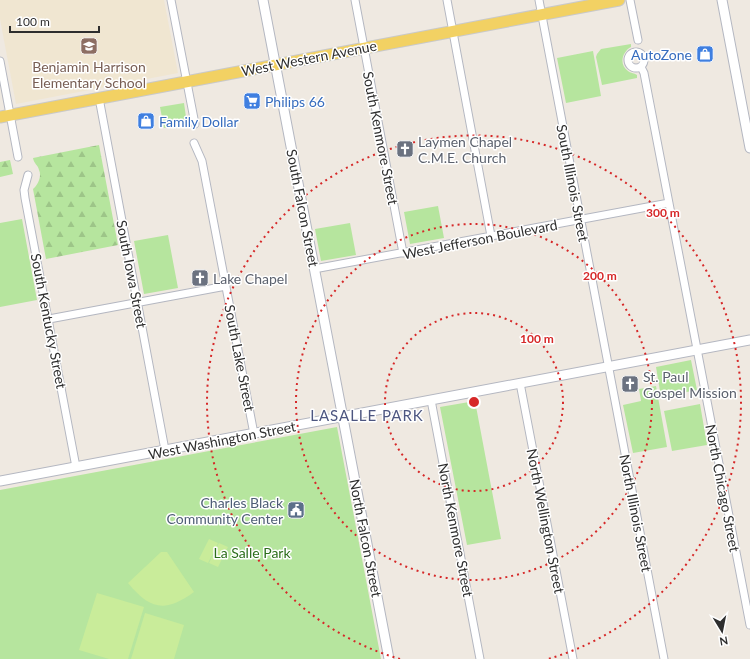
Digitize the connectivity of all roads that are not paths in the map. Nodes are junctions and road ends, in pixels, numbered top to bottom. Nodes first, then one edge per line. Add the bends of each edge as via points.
1 (171, 0) edge
2 (263, 0) edge
3 (355, 0) edge
4 (447, 0) edge
5 (539, 0) edge
6 (619, 0) edge
7 (630, 0) edge
8 (722, 0) edge
9 (542, 15) junction
10 (453, 32) junction
11 (638, 40) dead end
12 (364, 48) junction
13 (0, 61) edge
14 (276, 65) junction
15 (641, 67) dead end
16 (187, 82) junction
17 (99, 98) junction
18 (5, 116) edge
19 (195, 124) dead end
20 (194, 143) dead end
21 (750, 148) edge
22 (18, 157) dead end
23 (28, 175) dead end
24 (669, 203) junction
25 (580, 220) junction
26 (492, 236) junction
27 (403, 253) junction
28 (314, 269) junction
29 (226, 286) junction
30 (137, 303) junction
31 (49, 319) junction
32 (750, 340) edge
33 (696, 350) junction
34 (608, 367) junction
35 (520, 383) junction
36 (431, 400) junction
37 (343, 417) junction
38 (254, 434) junction
39 (165, 450) junction
40 (76, 467) junction
41 (0, 481) edge
42 (750, 625) edge
43 (389, 659) edge
44 (480, 659) edge
45 (572, 659) edge
46 (664, 659) edge

1 - 16 street
2 - 14 street, South Falcon Street
3 - 12 street, South Kenmore Street
4 - 10 street
5 - 9 street, South Illinois Street
6 - 9 main road, West Western Avenue
7 - 11 street
8 - 21 street
9 - 10 main road, West Western Avenue
9 - 25 street, South Illinois Street
10 - 12 main road, West Western Avenue
10 - 26 street
12 - 14 main road, West Western Avenue
12 - 27 street, South Kenmore Street
13 - 18 street
14 - 16 main road, West Western Avenue
14 - 28 street, South Falcon Street
15 - 24 street, North Chicago Street
16 - 17 main road, West Western Avenue
16 - 19 street
17 - 18 main road, West Western Avenue
17 - 30 street, South Iowa Street
18 - 22 street
20 - 29 street, South Lake Street via 202,161
23 - 31 street, South Kentucky Street via 24,190 25,198
24 - 25 street, West Jefferson Boulevard
24 - 33 street, North Chicago Street
25 - 26 street, West Jefferson Boulevard
25 - 34 street, South Illinois Street
26 - 27 street, West Jefferson Boulevard
27 - 28 street, West Jefferson Boulevard
28 - 37 street, South Falcon Street
29 - 30 street
29 - 38 street, South Lake Street
30 - 31 street
30 - 39 street, South Iowa Street
31 - 40 street, South Kentucky Street
32 - 33 street, West Washington Street
33 - 34 street, West Washington Street
33 - 42 street, North Chicago Street
34 - 35 street, West Washington Street
34 - 46 street, North Illinois Street
35 - 36 street, West Washington Street
35 - 45 street, North Wellington Street
36 - 37 street, West Washington Street
36 - 44 street, North Kenmore Street
37 - 38 street, West Washington Street
37 - 43 street, North Falcon Street
38 - 39 street, West Washington Street
39 - 40 street, West Washington Street
40 - 41 street, West Washington Street

